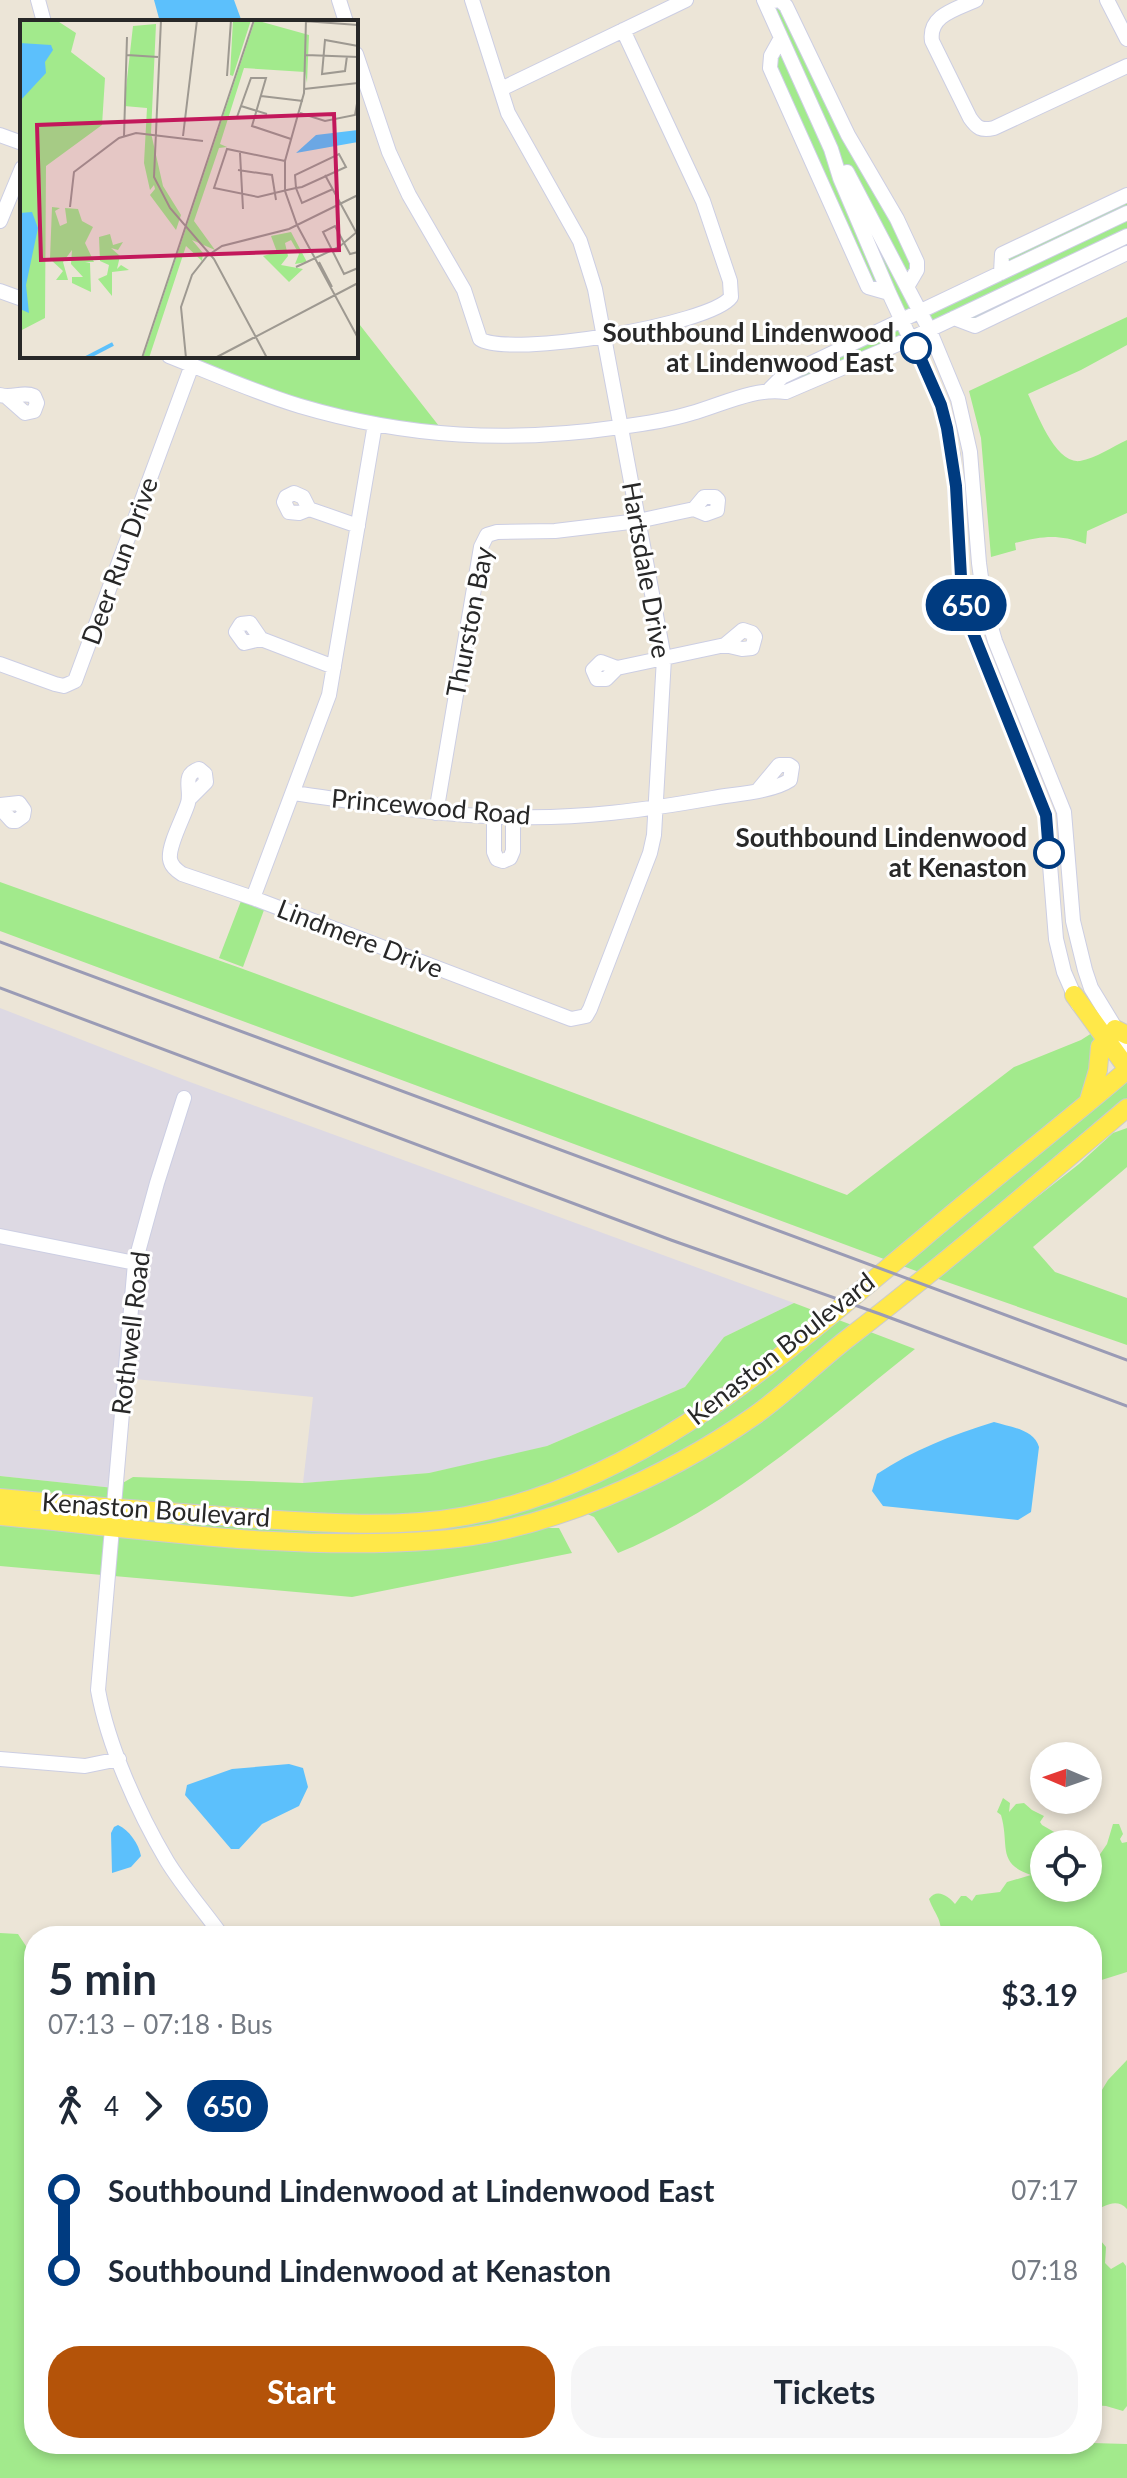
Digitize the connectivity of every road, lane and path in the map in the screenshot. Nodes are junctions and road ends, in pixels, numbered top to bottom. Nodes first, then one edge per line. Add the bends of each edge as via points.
1 (38, 0) edge
2 (339, 0) edge
3 (472, 0) edge
4 (686, 0) edge
5 (976, 0) edge
6 (1107, 0) edge
7 (764, 1) edge
8 (43, 20) edge
9 (345, 20) edge
10 (623, 30) junction
11 (781, 38) junction
12 (1127, 39) edge
13 (358, 60) edge
14 (1127, 66) edge
15 (501, 89) junction
16 (0, 135) edge
17 (20, 142) edge
18 (831, 149) junction
19 (20, 173) edge
20 (1127, 195) edge
21 (1127, 213) edge
22 (0, 221) edge
23 (1127, 236) edge
24 (1127, 253) edge
25 (1001, 273) junction
26 (907, 287) junction
27 (0, 291) edge
28 (889, 293) junction
29 (20, 298) edge
30 (919, 312) junction
31 (954, 318) junction
32 (903, 319) junction
33 (929, 329) junction
34 (604, 338) junction
35 (912, 338) junction
36 (174, 358) edge
37 (192, 365) junction
38 (770, 389) junction
39 (375, 424) junction
40 (621, 427) junction
41 (309, 509) dead end
42 (694, 509) dead end
43 (638, 521) junction
44 (358, 526) junction
45 (261, 639) dead end
46 (725, 645) dead end
47 (664, 658) junction
48 (0, 664) edge
49 (334, 667) junction
50 (617, 668) dead end
51 (759, 789) dead end
52 (293, 793) junction
53 (190, 798) dead end
54 (654, 809) junction
55 (436, 813) junction
56 (494, 816) junction
57 (513, 817) junction
58 (253, 898) junction
59 (1074, 995) junction
60 (1121, 1032) edge
61 (1100, 1047) junction
62 (1127, 1047) edge
63 (1126, 1074) edge
64 (184, 1098) dead end
65 (1089, 1100) junction
66 (1127, 1108) edge
67 (1119, 1120) edge
68 (0, 1236) edge
69 (135, 1263) junction
70 (0, 1498) edge
71 (0, 1516) edge
72 (111, 1518) junction
73 (0, 1759) edge
74 (119, 1759) junction
75 (215, 1926) edge

1 - 8 street
2 - 9 street
3 - 15 street, Hartsdale Drive
4 - 10 street
5 - 14 street via 941,17 931,30 970,118 984,130
6 - 12 street
7 - 11 street
7 - 26 street via 780,0 786,6 848,135 897,219 917,262
10 - 15 street
10 - 34 street via 698,189 732,289 727,303 719,307
11 - 18 street
11 - 28 street via 770,68 868,287
13 - 34 street via 393,162 464,290 480,339 514,345
15 - 34 street, Hartsdale Drive via 519,134 580,241
16 - 17 street
18 - 26 street
18 - 28 street
19 - 22 street
20 - 25 street via 1002,254
21 - 25 street
23 - 31 street
24 - 31 street via 975,326
25 - 30 street
26 - 30 street
27 - 29 street
28 - 32 street
30 - 32 street
30 - 33 street
31 - 33 street
32 - 35 street
32 - 38 street via 782,377
33 - 35 street
33 - 60 street via 968,437 985,607 1064,812 1073,921 1091,988
34 - 40 street, Hartsdale Drive
35 - 38 street via 786,392
35 - 59 street via 947,428 961,577 972,630 1046,815 1056,939
36 - 37 street
37 - 39 street via 299,406
37 - 48 street, Deer Run Drive via 75,681 55,684
38 - 40 street via 687,415
39 - 40 street via 446,435 523,438
39 - 44 street, Lindmere Drive
40 - 43 street, Hartsdale Drive
41 - 44 street
42 - 43 street
43 - 47 street, Hartsdale Drive
43 - 55 street, Thurston Bay via 497,532 482,540
44 - 49 street, Lindmere Drive
45 - 49 street
46 - 47 street
47 - 50 street
47 - 54 street, Hartsdale Drive
49 - 52 street, Lindmere Drive
51 - 54 street, Princewood Road
52 - 55 street, Princewood Road
52 - 58 street, Lindmere Drive
53 - 58 street via 170,856 173,866 182,874
54 - 57 street, Princewood Road
54 - 58 street, Lindmere Drive via 650,853 590,1009 578,1019
55 - 56 street, Princewood Road
56 - 57 street, Princewood Road
56 - 57 street via 494,852 503,861 513,851
59 - 61 street
59 - 63 main road
60 - 62 street
61 - 63 street
61 - 65 main road
63 - 65 main road, Kenaston Boulevard
64 - 69 street, Rothwell Road
65 - 72 main road, Kenaston Boulevard via 734,1393 647,1449 582,1480 467,1516 412,1523
66 - 67 main road, Kenaston Boulevard
67 - 72 main road, Kenaston Boulevard via 755,1415 670,1468 611,1495 506,1528 440,1540 243,1541
68 - 69 street
69 - 72 street, Rothwell Road
70 - 72 main road, Kenaston Boulevard
71 - 72 main road, Kenaston Boulevard
72 - 74 street, Rothwell Road via 98,1690 104,1725
73 - 74 street via 85,1766
74 - 75 street, Rothwell Road via 168,1863

